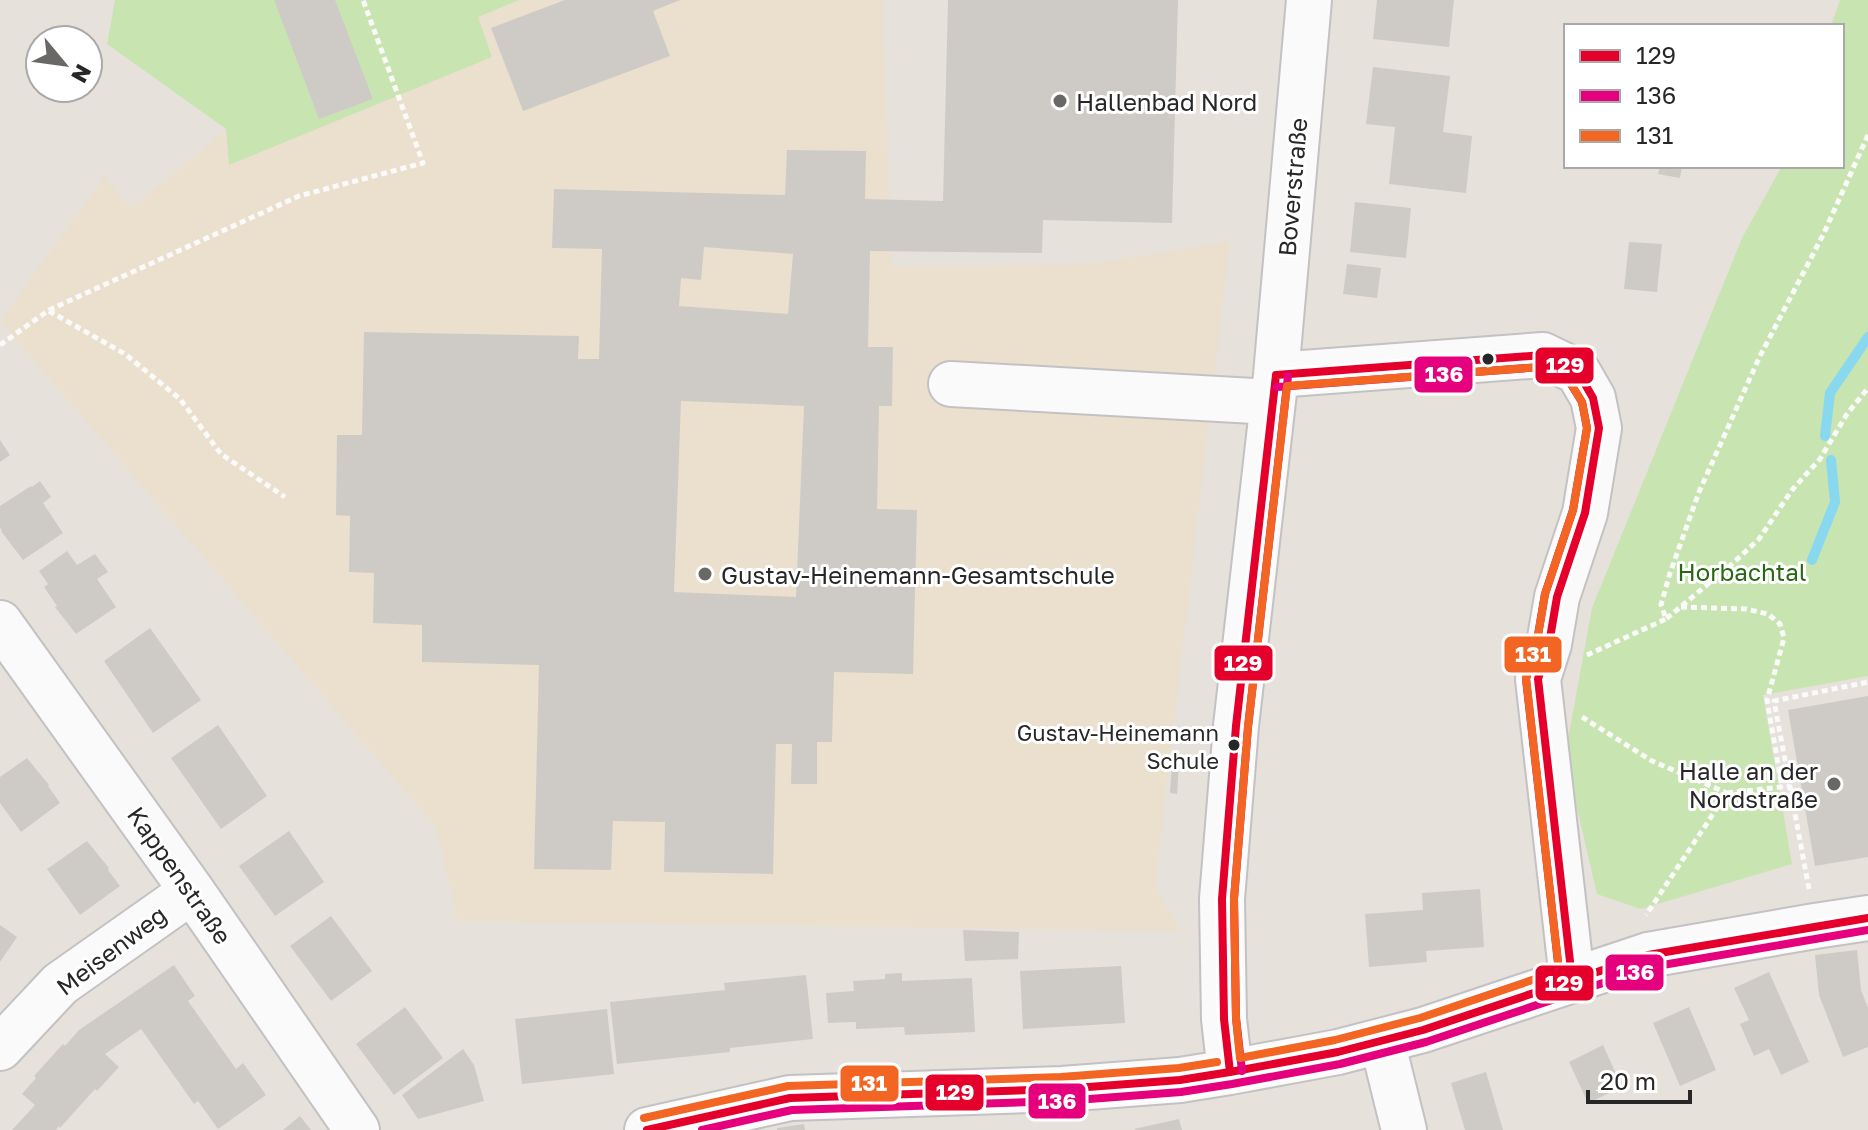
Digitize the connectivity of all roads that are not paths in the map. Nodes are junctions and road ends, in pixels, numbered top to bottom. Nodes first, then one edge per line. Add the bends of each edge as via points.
1 (1309, 0) edge
2 (951, 384) dead end
3 (1275, 388) junction
4 (0, 623) edge
5 (192, 891) junction
6 (1868, 918) edge
7 (1572, 979) junction
8 (1382, 1041) junction
9 (0, 1048) edge
10 (1230, 1072) junction
11 (357, 1130) edge
12 (647, 1130) edge
13 (1404, 1130) edge

1 - 3 street, Boverstraße
2 - 3 street
3 - 7 street via 1543,355 1578,372 1593,398 1599,428 1585,513 1557,597 1538,684
3 - 10 street, Boverstraße via 1222,899
4 - 5 street, Kappenstraße
5 - 9 street, Meisenweg via 60,984
5 - 11 street, Kappenstraße
6 - 7 street via 1648,955
7 - 8 street
8 - 10 street
8 - 13 street
10 - 12 street via 1062,1089 790,1098

